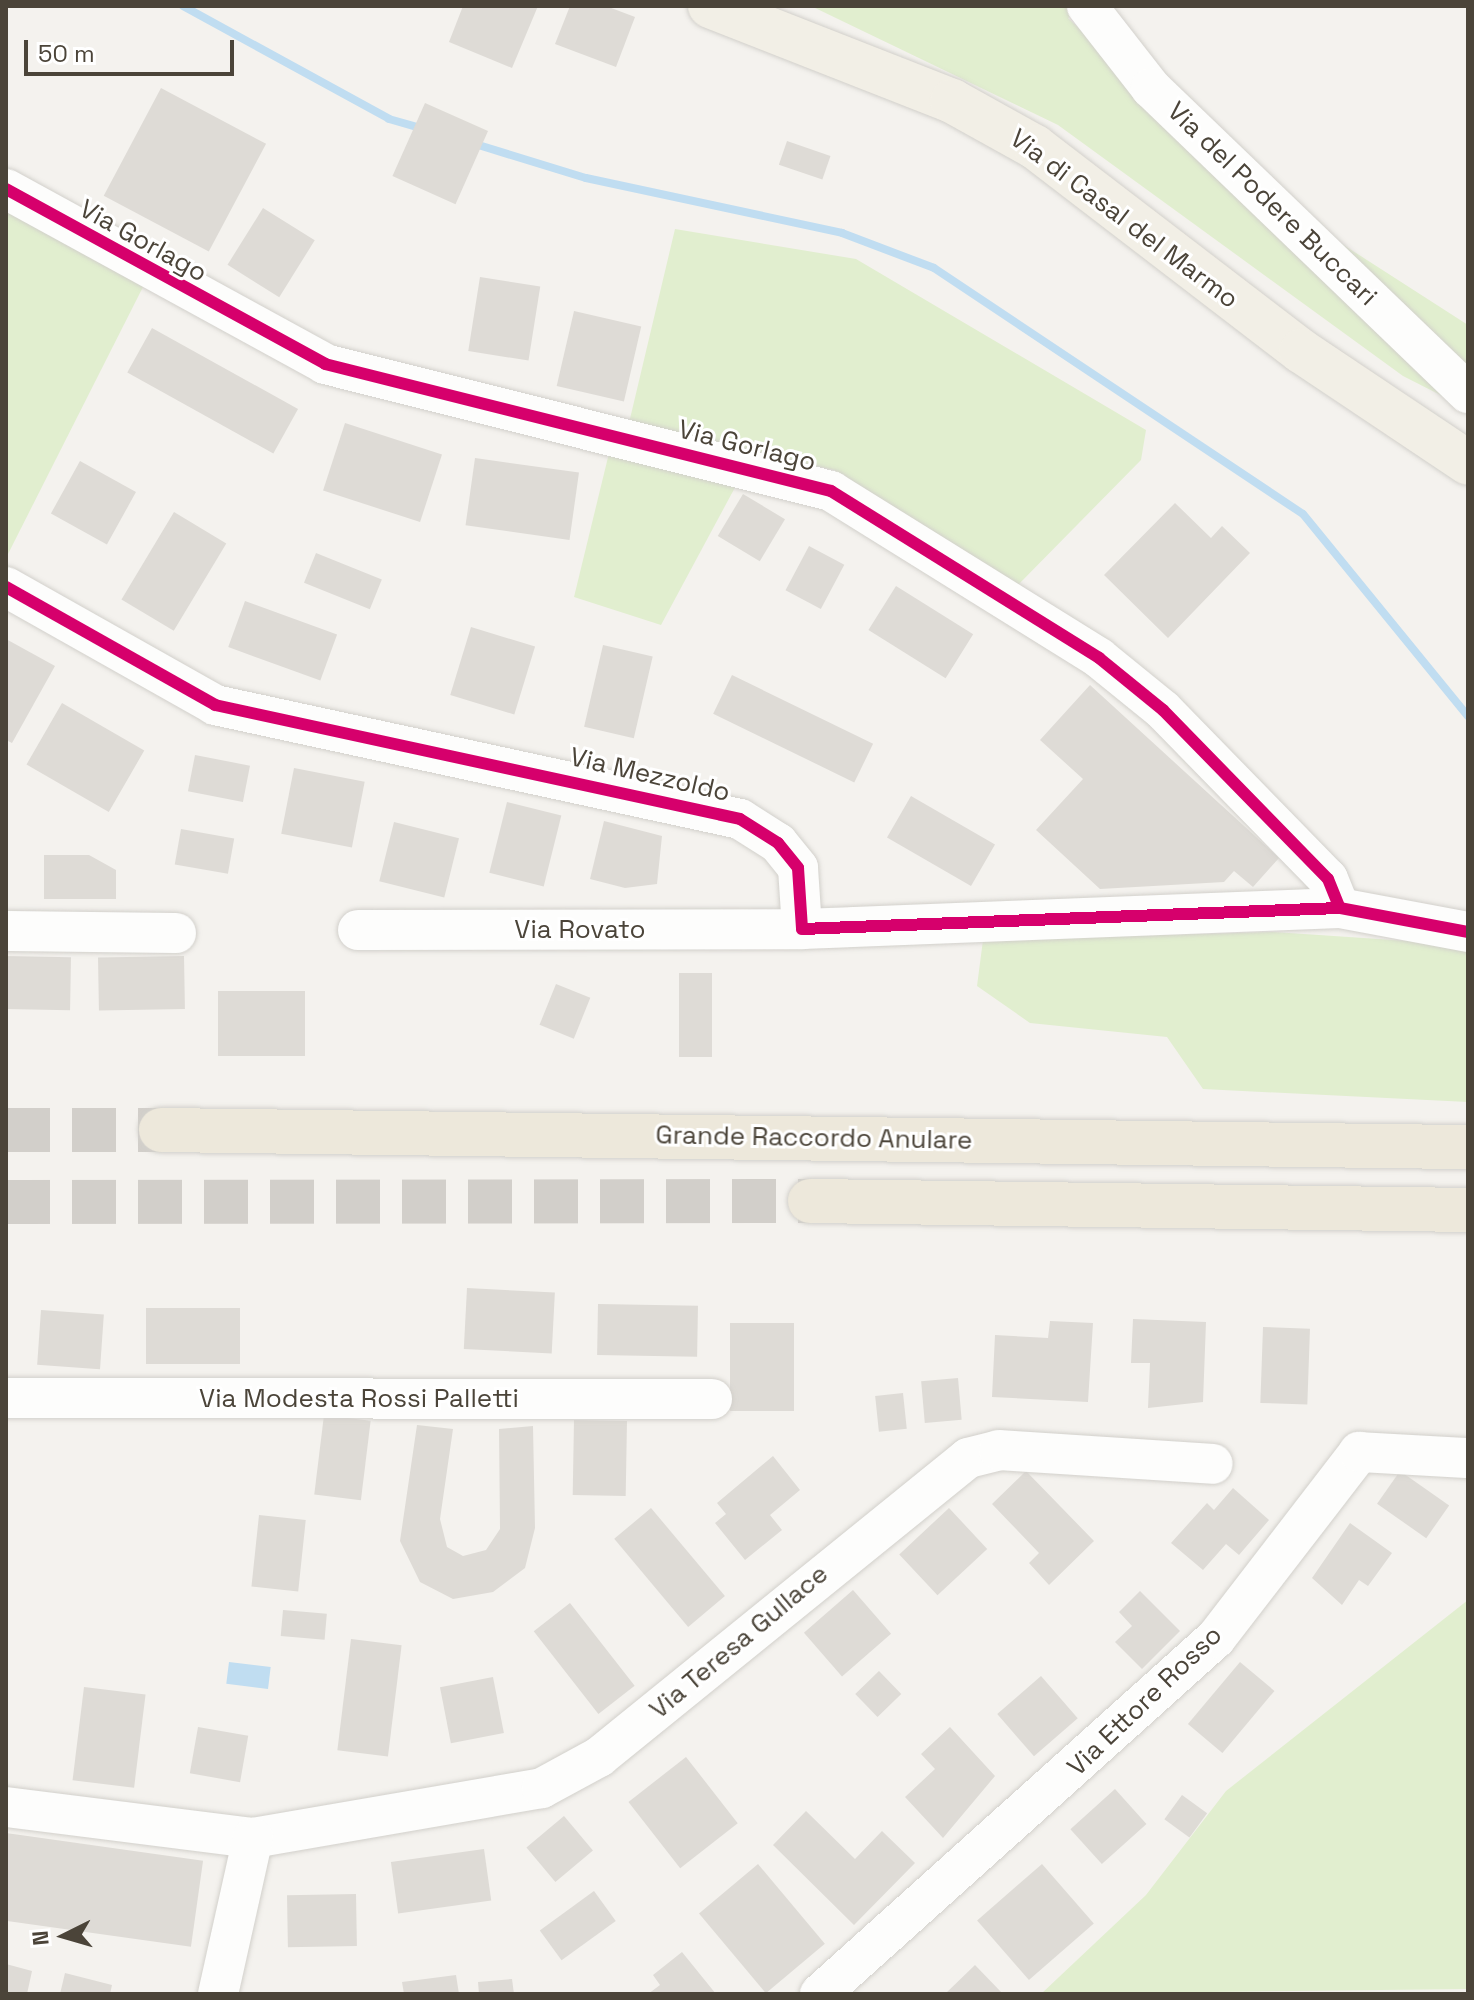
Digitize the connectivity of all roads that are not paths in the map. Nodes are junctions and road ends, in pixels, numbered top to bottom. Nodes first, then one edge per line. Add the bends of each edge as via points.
1 (710, 6) edge
2 (1087, 6) edge
3 (6, 189) edge
4 (1468, 393) edge
5 (1468, 463) edge
6 (6, 587) edge
7 (1340, 908) junction
8 (802, 929) junction
9 (358, 930) dead end
10 (6, 931) edge
11 (1468, 932) edge
12 (176, 933) dead end
13 (161, 1130) tunnel mouth
14 (1468, 1147) edge
15 (810, 1201) tunnel mouth
16 (1468, 1210) edge
17 (6, 1398) edge
18 (712, 1399) dead end
19 (1468, 1458) edge
20 (1213, 1464) dead end
21 (6, 1807) edge
22 (253, 1838) junction
23 (218, 1994) edge
24 (820, 1994) edge

1 - 5 main road, Via di Casal del Marmo via 952,101 1035,147 1301,351
2 - 4 street, Via del Podere Buccari via 1151,88
3 - 7 street, Via Gorlago via 344,372 831,491 1099,658 1163,710 1328,879
6 - 8 street, Via Mezzoldo via 215,705 740,819 778,843 798,868
7 - 8 street
7 - 11 street
8 - 9 street, Via Rovato
10 - 12 street
13 - 14 highway, Grande Raccordo Anulare
15 - 16 highway
17 - 18 street, Via Modesta Rossi Palletti
19 - 24 street, Via Ettore Rosso via 1359,1452 1216,1638
20 - 22 street, Via Teresa Gullace via 980,1453 911,1500 571,1777 489,1802
21 - 22 street, Via Teresa Gullace
22 - 23 street

